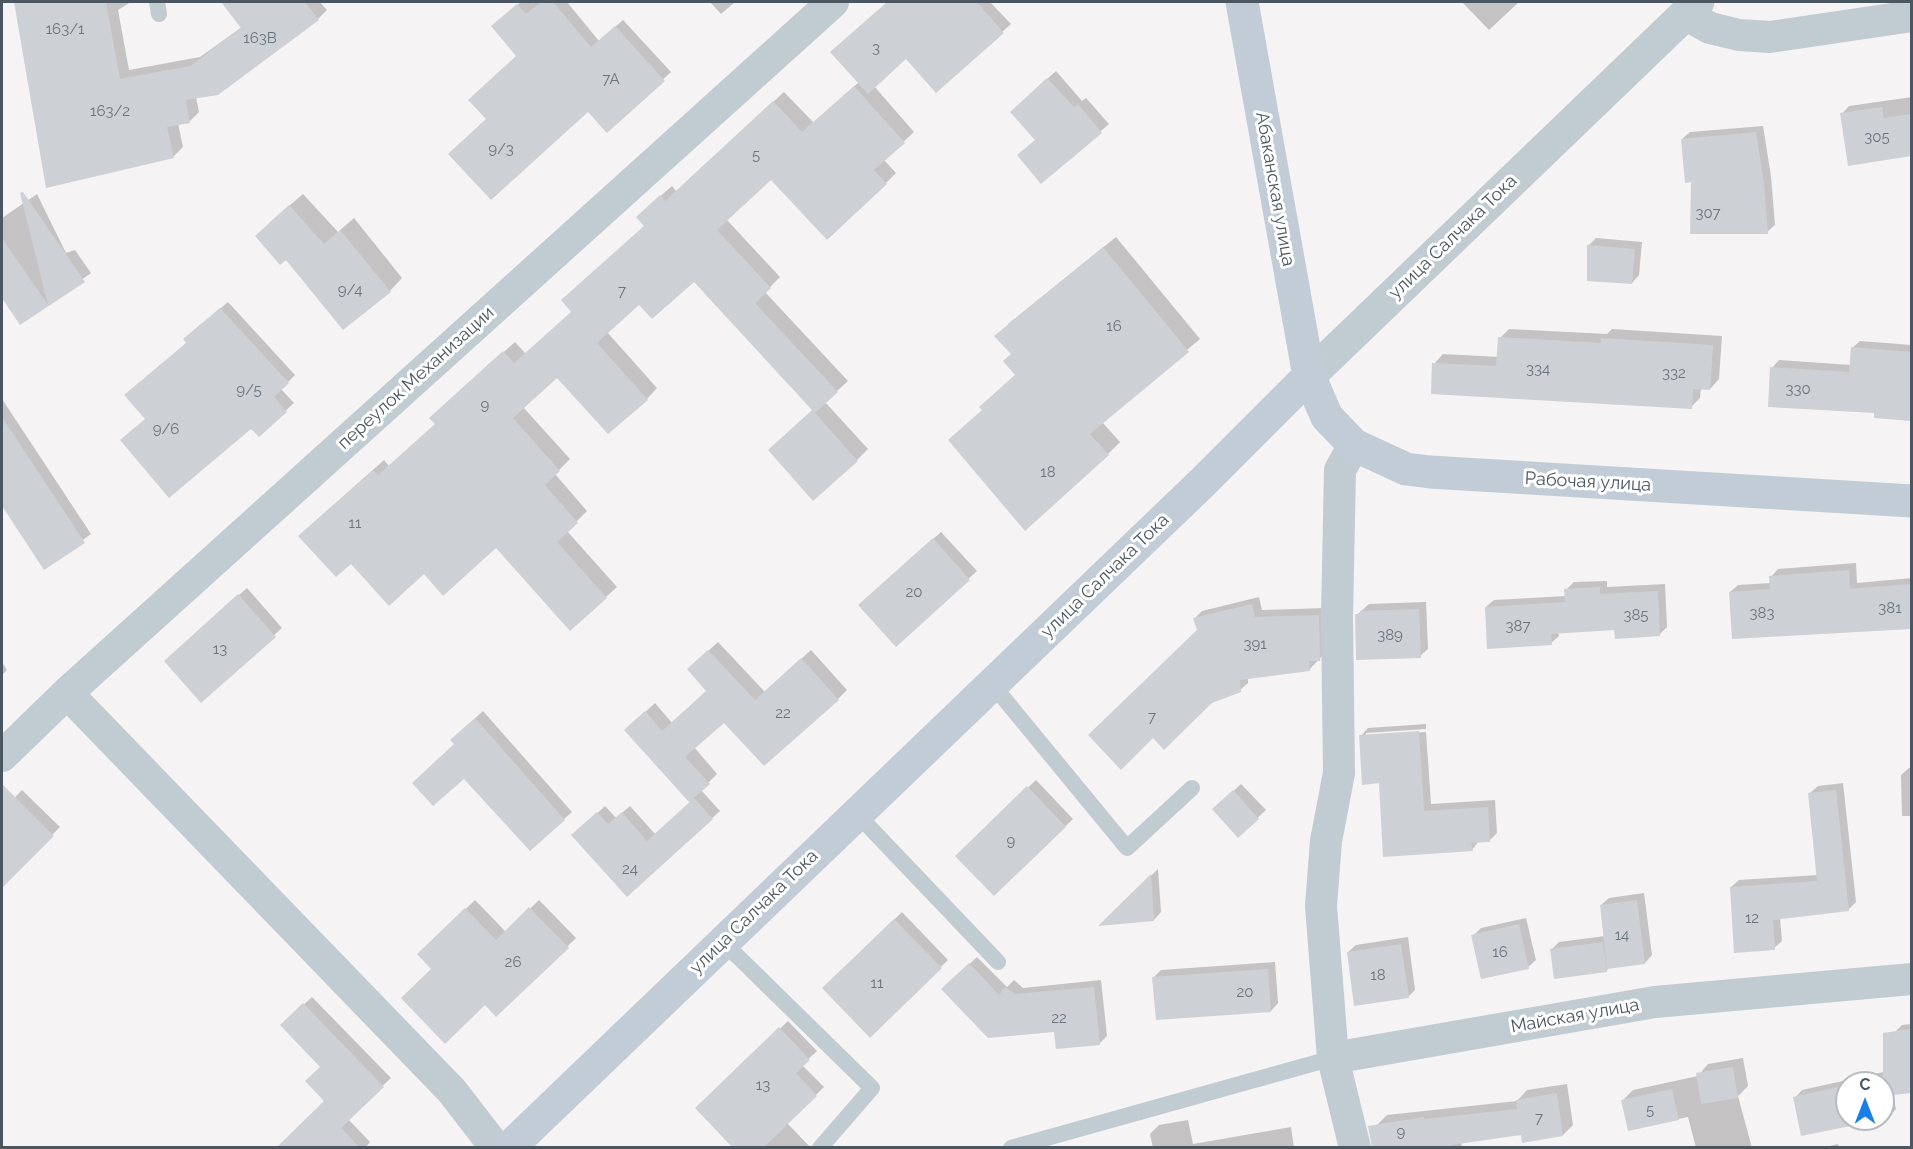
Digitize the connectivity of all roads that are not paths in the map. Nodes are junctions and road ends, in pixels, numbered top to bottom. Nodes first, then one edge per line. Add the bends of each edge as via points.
1 (833, 2) edge
2 (1242, 2) edge
3 (1691, 8) edge
4 (1911, 16) edge
5 (1309, 376) junction
6 (1354, 445) junction
7 (1911, 501) edge
8 (992, 684) junction
9 (67, 693) junction
10 (2, 756) edge
11 (1192, 788) dead end
12 (857, 814) junction
13 (723, 942) junction
14 (998, 962) dead end
15 (1911, 979) edge
16 (1333, 1058) junction
17 (496, 1148) edge
18 (509, 1148) edge
19 (820, 1148) edge
20 (1011, 1148) edge
21 (1355, 1148) edge

1 - 9 street, переулок Механизации
2 - 5 main road, Абаканская улица
3 - 4 street via 1710,28 1770,37
3 - 5 street, улица Салчака Тока
5 - 6 main road, Рабочая улица via 1327,417
5 - 8 main road, улица Салчака Тока
6 - 7 main road, Рабочая улица via 1406,469 1430,472
6 - 16 street via 1340,470 1336,618 1339,773 1326,841 1321,906
8 - 11 lane via 1127,848
8 - 12 main road, улица Салчака Тока
9 - 10 street, переулок Механизации
9 - 17 street via 452,1091
12 - 13 main road, улица Салчака Тока
12 - 14 lane
13 - 18 main road, улица Салчака Тока
13 - 19 lane via 872,1088
15 - 16 street, Майская улица via 1655,1002
16 - 20 lane
16 - 21 street

